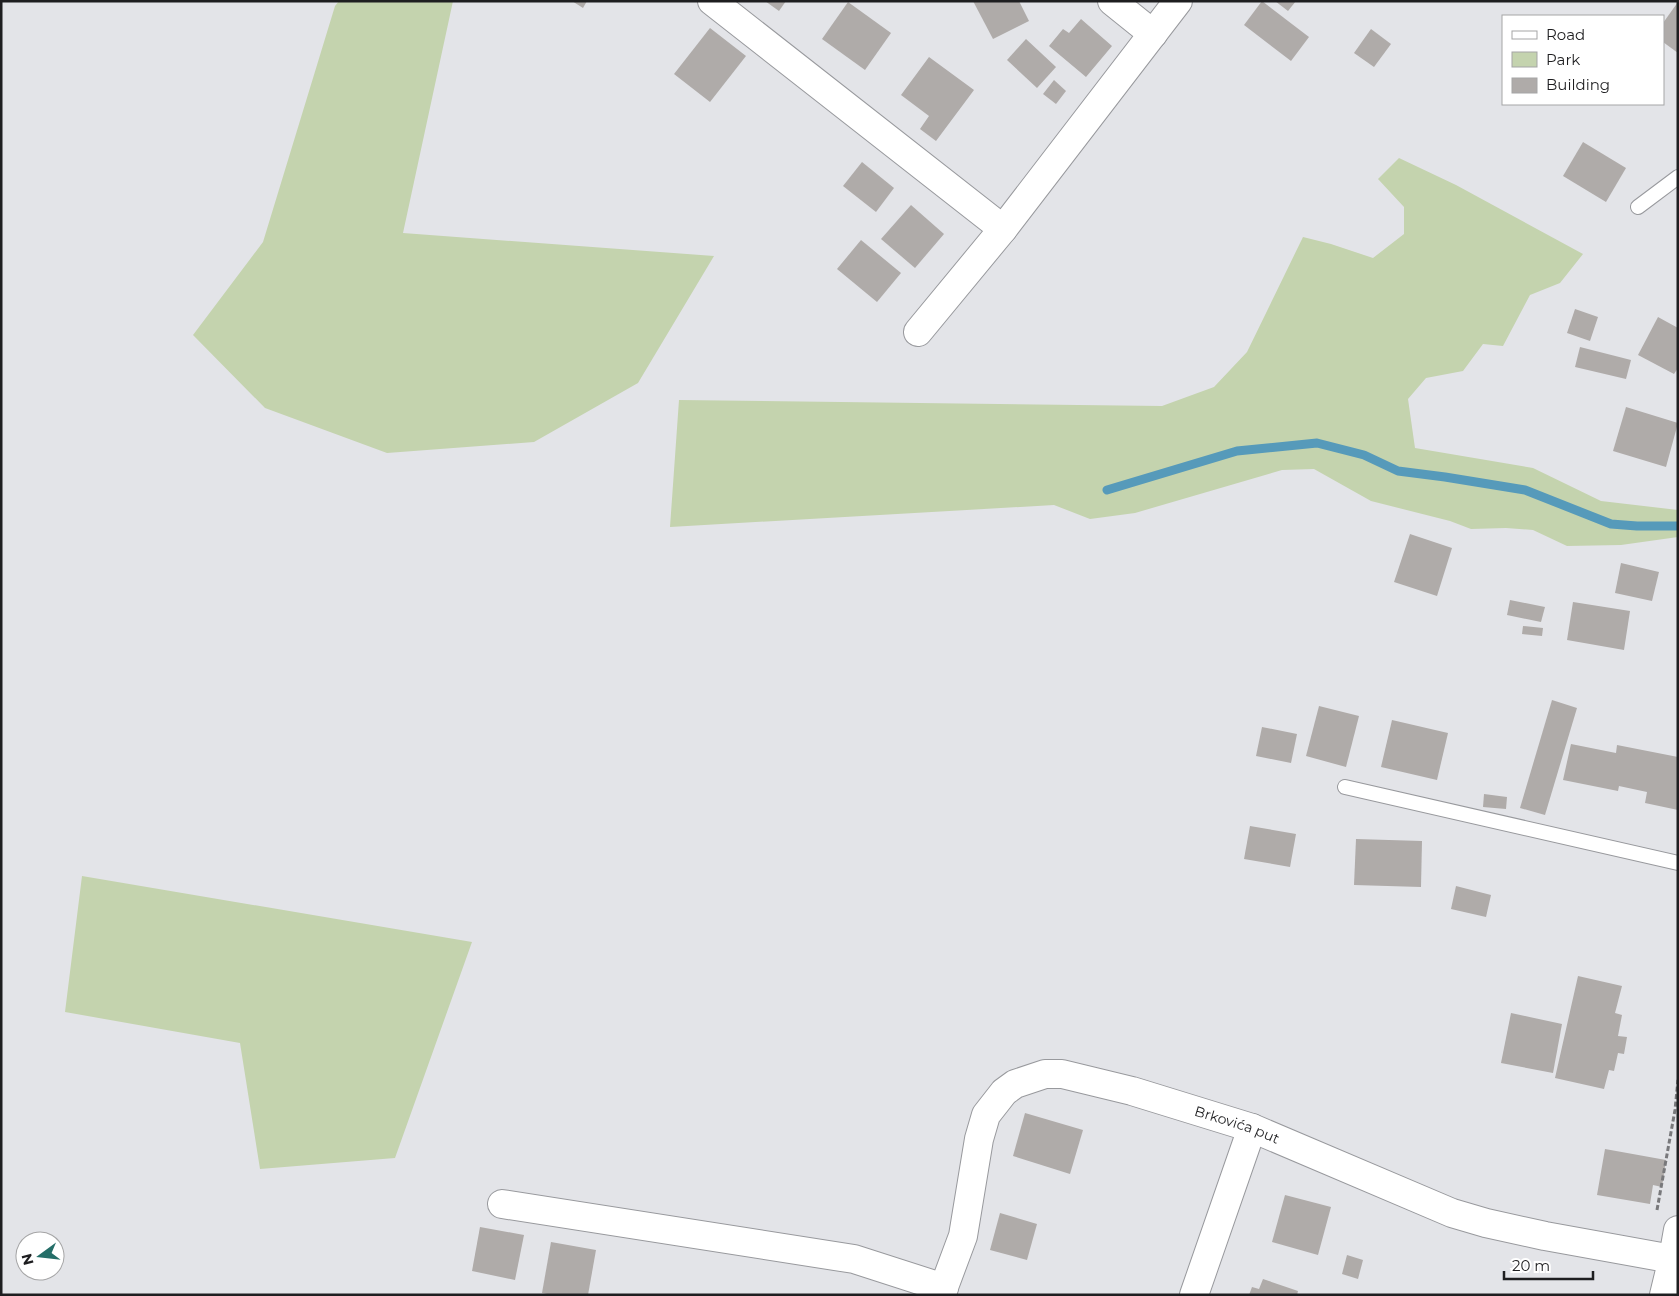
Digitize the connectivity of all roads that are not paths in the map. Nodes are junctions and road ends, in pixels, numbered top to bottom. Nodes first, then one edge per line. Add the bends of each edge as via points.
1 (712, 1) edge
2 (1112, 1) edge
3 (1178, 1) edge
4 (1154, 34) junction
5 (1678, 177) edge
6 (1638, 207) dead end
7 (1003, 229) junction
8 (918, 332) dead end
9 (1345, 788) dead end
10 (1678, 863) edge
11 (1252, 1128) junction
12 (502, 1204) dead end
13 (1678, 1230) edge
14 (1667, 1257) edge
15 (943, 1291) edge
16 (1194, 1295) edge
17 (1664, 1295) edge

1 - 7 street
2 - 4 street
3 - 4 street
4 - 7 street
5 - 6 lane
7 - 8 street
9 - 10 lane
11 - 14 street, Brkovića put via 1452,1213 1545,1236
11 - 15 street, Brkovića put via 1132,1091 1062,1074 1045,1074 1015,1084 1004,1092 986,1115 963,1236
11 - 16 street
12 - 15 street via 854,1259
13 - 14 street
14 - 17 street

